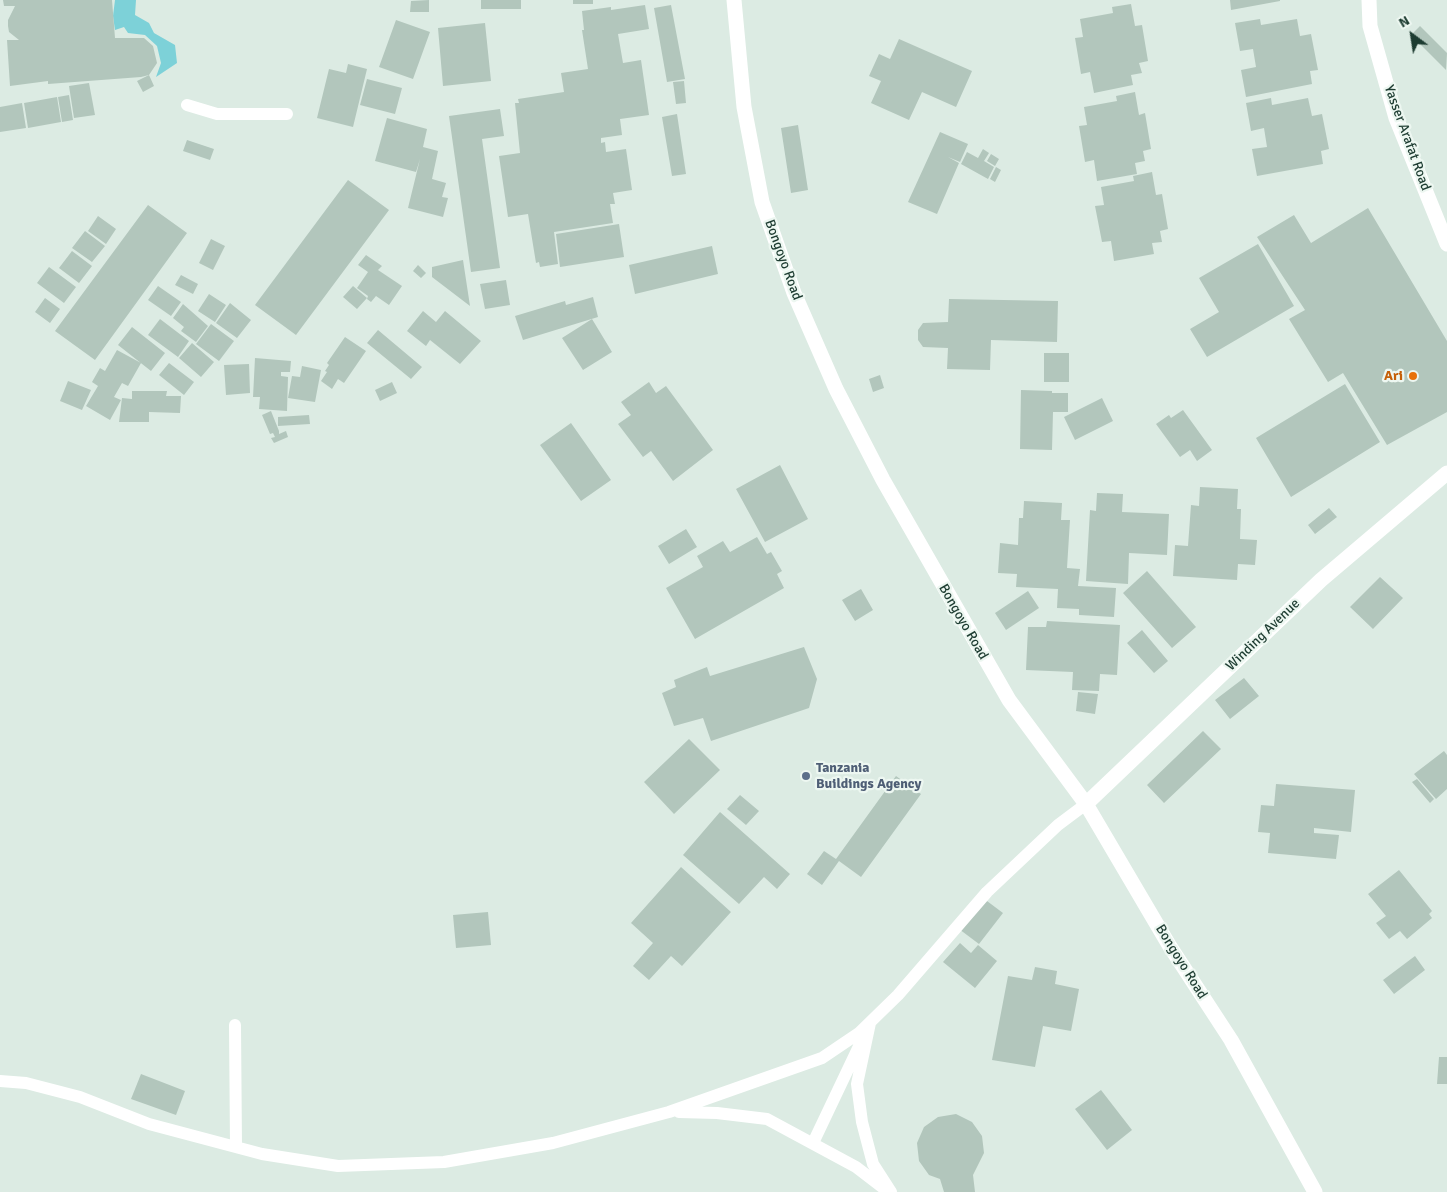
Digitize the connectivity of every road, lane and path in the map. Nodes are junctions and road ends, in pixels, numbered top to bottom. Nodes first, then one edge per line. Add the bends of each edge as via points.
1 (734, 0) edge
2 (1369, 0) edge
3 (187, 105) dead end
4 (287, 114) dead end
5 (1447, 244) edge
6 (1447, 472) edge
7 (1086, 804) junction
8 (870, 1023) junction
9 (235, 1025) dead end
10 (0, 1081) edge
11 (669, 1112) junction
12 (814, 1143) junction
13 (236, 1147) junction
14 (890, 1192) edge
15 (1315, 1192) edge

1 - 7 street, Bongoyo Road via 744,106 762,202 794,293 840,397 944,590 1009,700
2 - 5 street, Yasser Arafat Road via 1370,26 1396,118
3 - 4 lane via 217,114
6 - 7 street, Winding Avenue via 1321,580
7 - 8 lane via 1058,825 987,892
7 - 15 street, Bongoyo Road via 1169,945 1231,1040
8 - 11 lane via 822,1058
8 - 12 lane
8 - 14 lane via 857,1084 873,1164
9 - 13 lane
10 - 13 lane via 26,1083 80,1097 149,1124
11 - 12 lane via 767,1119
11 - 13 lane via 553,1142 444,1162 338,1166
12 - 14 lane via 856,1167

